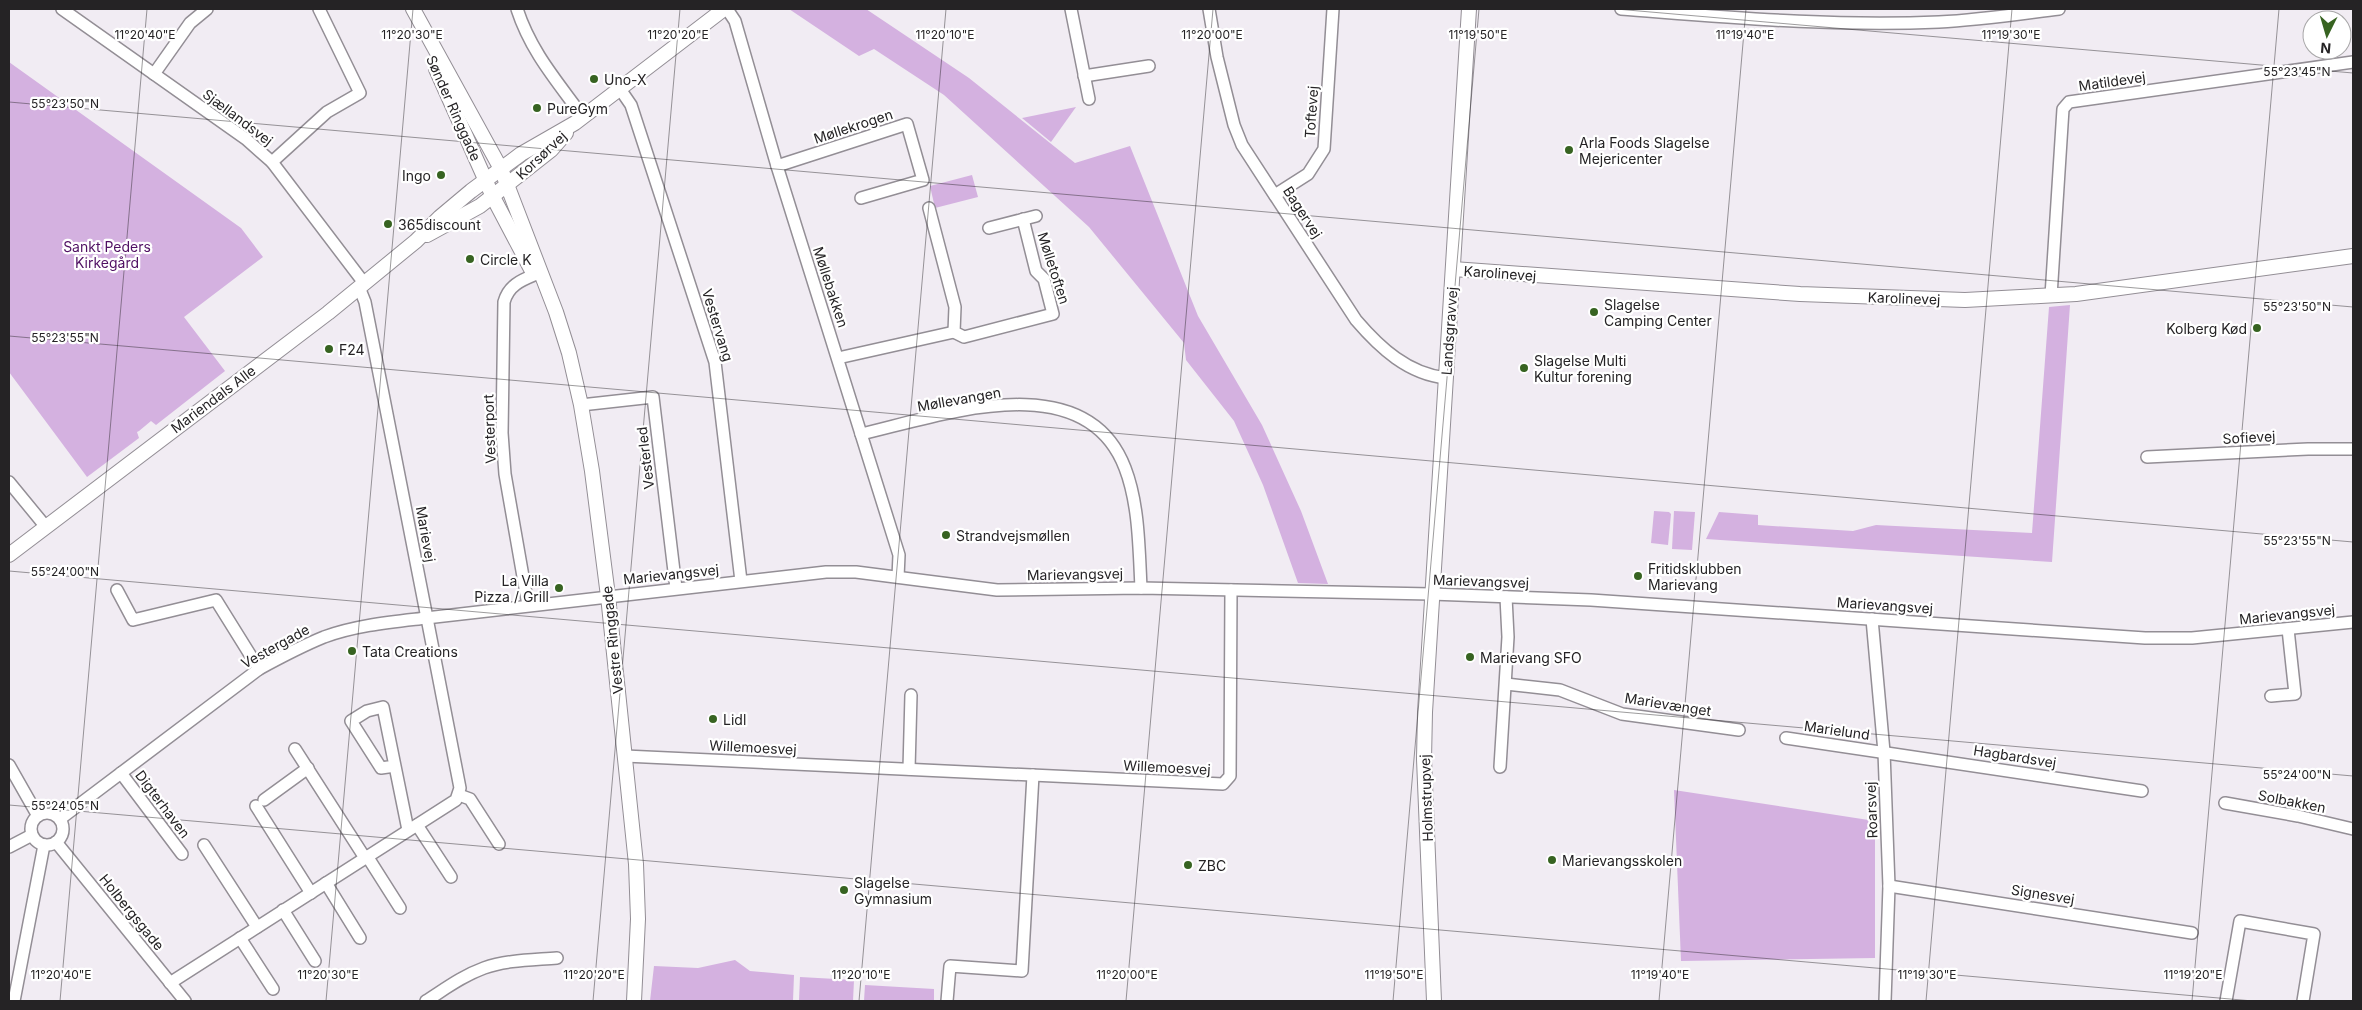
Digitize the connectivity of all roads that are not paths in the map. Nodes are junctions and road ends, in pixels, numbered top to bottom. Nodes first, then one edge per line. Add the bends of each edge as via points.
1 (62, 9) edge
2 (207, 9) edge
3 (319, 9) edge
4 (411, 9) edge
5 (516, 9) edge
6 (726, 9) edge
7 (1071, 9) edge
8 (1209, 9) edge
9 (1333, 9) edge
10 (1469, 9) edge
11 (1621, 9) edge
12 (2059, 9) edge
13 (2353, 62) edge
14 (1149, 66) dead end
15 (154, 74) junction
16 (1084, 76) junction
17 (620, 89) junction
18 (1089, 99) dead end
19 (579, 120) junction
20 (272, 162) junction
21 (777, 166) junction
22 (497, 183) junction
23 (1275, 195) junction
24 (861, 198) dead end
25 (929, 208) dead end
26 (1036, 216) dead end
27 (1023, 219) junction
28 (989, 228) dead end
29 (2353, 256) edge
30 (1453, 269) junction
31 (537, 273) junction
32 (361, 285) junction
33 (2052, 296) junction
34 (954, 332) junction
35 (838, 358) junction
36 (1446, 378) junction
37 (581, 405) junction
38 (862, 434) junction
39 (2353, 448) edge
40 (2147, 458) dead end
41 (9, 482) edge
42 (46, 527) junction
43 (9, 554) edge
44 (898, 577) junction
45 (741, 581) junction
46 (676, 588) junction
47 (1141, 588) junction
48 (116, 590) dead end
49 (1231, 590) junction
50 (1430, 594) junction
51 (608, 596) junction
52 (1506, 597) junction
53 (528, 605) junction
54 (426, 618) junction
55 (1872, 619) junction
56 (2353, 622) edge
57 (2288, 629) junction
58 (259, 669) junction
59 (1506, 684) junction
60 (911, 695) dead end
61 (2271, 696) dead end
62 (1739, 730) dead end
63 (1786, 738) dead end
64 (295, 749) dead end
65 (1884, 752) junction
66 (625, 756) junction
67 (9, 765) edge
68 (395, 766) junction
69 (308, 768) junction
70 (1500, 768) dead end
71 (910, 769) junction
72 (120, 773) junction
73 (1033, 775) junction
74 (2142, 791) dead end
75 (460, 792) junction
76 (2225, 803) dead end
77 (38, 816) junction
78 (60, 819) junction
79 (412, 828) junction
80 (2353, 829) edge
81 (32, 836) junction
82 (56, 842) junction
83 (499, 844) dead end
84 (44, 845) junction
85 (204, 845) dead end
86 (9, 847) edge
87 (182, 854) dead end
88 (366, 857) junction
89 (451, 877) dead end
90 (326, 883) junction
91 (1889, 886) junction
92 (311, 892) junction
93 (400, 908) dead end
94 (283, 910) junction
95 (257, 927) junction
96 (2192, 933) dead end
97 (240, 938) junction
98 (360, 938) dead end
99 (557, 958) dead end
100 (315, 961) dead end
101 (170, 983) junction
102 (273, 989) dead end
103 (14, 1001) edge
104 (185, 1001) edge
105 (426, 1001) edge
106 (634, 1001) edge
107 (947, 1001) edge
108 (1434, 1001) edge
109 (1885, 1001) edge
110 (2226, 1001) edge
111 (2302, 1001) edge

1 - 15 street, Sjællandsvej
2 - 15 street via 190,23
3 - 20 street via 360,92 326,112
4 - 22 street, Sønder Ringgade
4 - 22 street, Sønder Ringgade
5 - 19 street via 541,62
6 - 17 street
6 - 21 street, Møllebakken via 738,30
7 - 16 street
8 - 23 street, Bagervej via 1234,126 1242,145
9 - 23 street, Toftevej via 1324,149 1308,174
10 - 30 street, Landsgravvej
11 - 12 street via 1872,24 1940,22
13 - 33 street, Matildevej via 2069,102 2063,108
14 - 16 street
15 - 20 street, Sjællandsvej via 246,139
16 - 18 street
17 - 19 street
17 - 45 street, Vestervang via 631,105 714,362
19 - 22 street, Mariendals Alle
20 - 32 street, Sjællandsvej
21 - 24 street, Møllekrogen via 907,124 923,180
21 - 35 street, Møllebakken
22 - 31 street, Vestre Ringgade
22 - 31 street, Vestre Ringgade via 516,225 532,249
22 - 32 street, Mariendals Alle via 472,212 416,241
23 - 36 street, Bagervej via 1356,320 1370,336 1415,371
25 - 34 street via 955,308
26 - 27 street, Mølletoften
27 - 28 street, Mølletoften
27 - 34 street, Mølletoften via 1036,271 1044,279 1053,314 964,337
29 - 33 street, Karolinevej
30 - 33 street, Karolinevej via 1878,297 1965,300
30 - 36 street, Landsgravvej
31 - 37 street, Vestre Ringgade via 546,285
31 - 53 street, Vesterport via 512,286 507,292 504,311 502,433 505,474
32 - 42 street, Mariendals Alle
32 - 54 street, Marievej
34 - 35 street, Mølletoften
35 - 38 street, Møllebakken
36 - 50 street, Landsgravvej
37 - 46 street, Vesterled via 653,397
37 - 51 street, Vestre Ringgade
38 - 44 street, Møllebakken via 899,555
38 - 47 street, Møllevangen via 984,407 1034,404 1080,416 1105,436 1125,466 1131,485
39 - 40 street, Sofievej
41 - 42 street
42 - 43 street, Mariendals Alle
44 - 45 street, Marievangsvej via 826,572
44 - 47 street, Marievangsvej via 997,590
45 - 46 street, Marievangsvej
46 - 51 street, Marievangsvej
47 - 49 street, Marievangsvej
48 - 58 street via 132,620 216,600
49 - 50 street, Marievangsvej
49 - 73 street, Willemoesvej via 1230,770 1227,782 1219,785
50 - 52 street, Marievangsvej
50 - 108 street, Holmstrupvej via 1424,759
51 - 53 street, Vestergade
51 - 66 street, Vestre Ringgade
52 - 55 street, Marievangsvej
52 - 59 street
53 - 54 street, Vestergade
54 - 58 street, Vestergade via 364,626 326,636
54 - 75 street, Marievej
55 - 57 street, Marievangsvej via 2145,638 2192,638
55 - 65 street, Roarsvej
56 - 57 street, Marievangsvej
57 - 61 street via 2295,694
58 - 72 street, Vestergade
59 - 62 street, Marievænget via 1560,690 1622,714
59 - 70 street
60 - 71 street
63 - 65 street, Marielund
64 - 69 street
65 - 74 street, Hagbardsvej
65 - 91 street, Roarsvej
66 - 71 street, Willemoesvej
66 - 106 street, Vestre Ringgade via 636,864 638,919
67 - 77 street
68 - 68 street via 382,707 367,711 351,721 382,768
68 - 79 street
69 - 88 street
69 - 92 street via 260,803
71 - 73 street, Willemoesvej
72 - 78 street, Vestergade
72 - 87 street, Digterhaven
73 - 107 street via 1022,971 950,966
75 - 79 street via 456,800
75 - 83 street via 470,799
76 - 80 street, Solbakken
77 - 78 street via 50,813
77 - 81 street via 31,825
78 - 82 street via 63,831
79 - 88 street
79 - 89 street
81 - 84 street
81 - 86 street
82 - 84 street
82 - 101 street, Holbergsgade
84 - 103 street
85 - 95 street
88 - 90 street
88 - 93 street
90 - 92 street
90 - 98 street
91 - 96 street, Signesvej
91 - 109 street, Roarsvej
92 - 94 street
94 - 95 street
94 - 100 street
95 - 97 street
97 - 101 street
97 - 102 street
99 - 105 street via 485,968 460,979
101 - 104 street, Holbergsgade
110 - 111 street via 2240,921 2314,934

